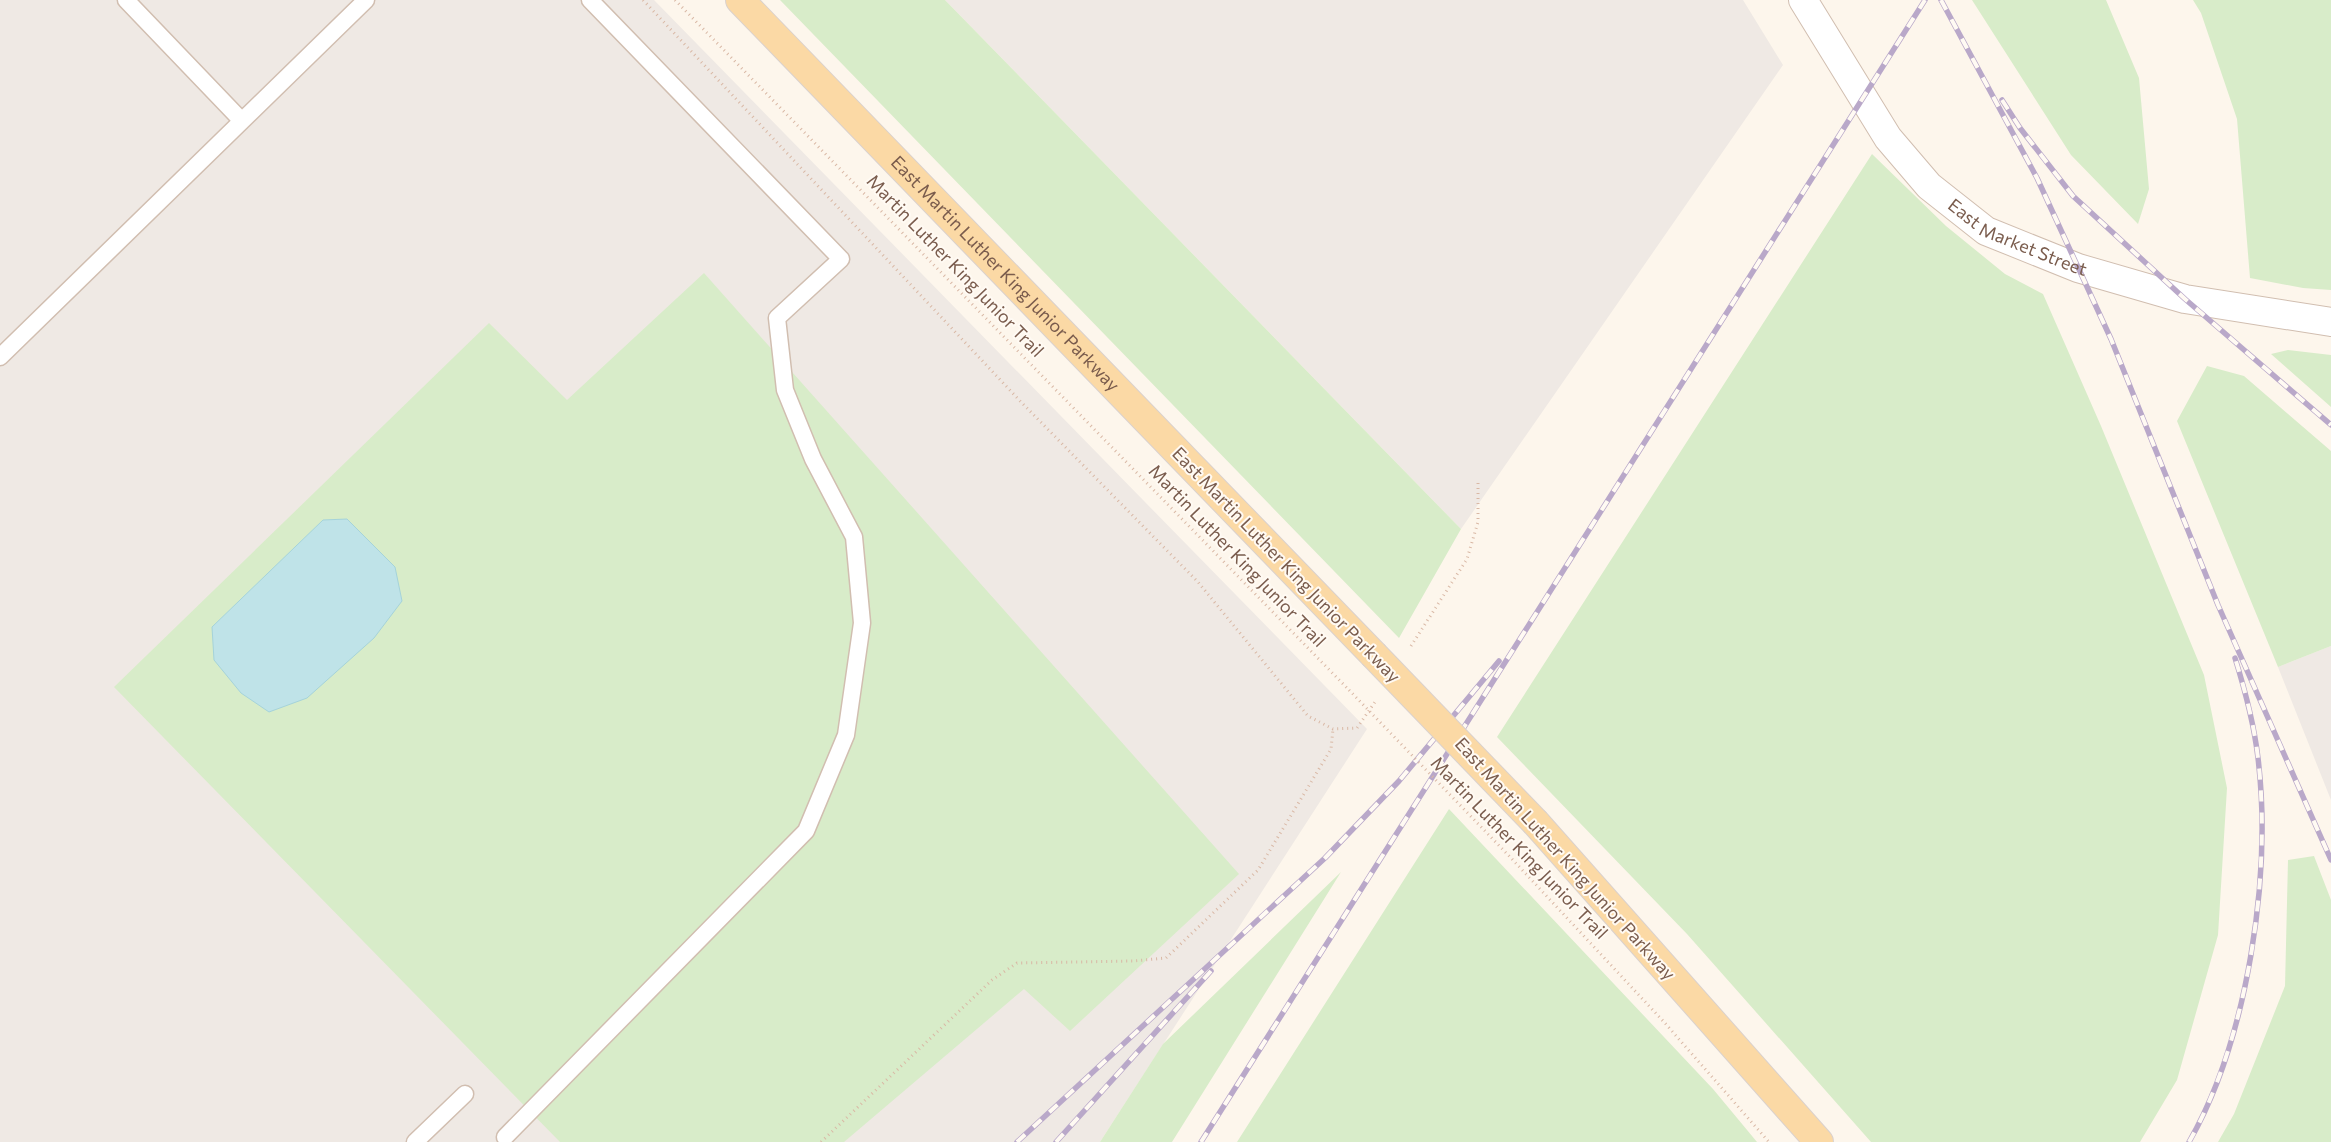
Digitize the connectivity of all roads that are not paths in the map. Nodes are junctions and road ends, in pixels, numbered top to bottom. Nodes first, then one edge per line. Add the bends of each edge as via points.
1 (126, 0) edge
2 (366, 0) edge
3 (590, 0) edge
4 (740, 0) edge
5 (1803, 0) edge
6 (242, 121) junction
7 (2331, 322) edge
8 (0, 357) edge
9 (465, 1094) dead end
10 (505, 1136) dead end
11 (415, 1142) edge
12 (1819, 1142) edge

1 - 6 lane
2 - 6 lane
3 - 10 lane via 841,258 777,318 785,390 813,459 854,537 862,623 846,735 806,831
4 - 12 main road, East Martin Luther King Junior Parkway, bridge via 1536,823
5 - 7 street, East Market Street via 1888,138 1929,186 1986,231 2078,268 2185,299
6 - 8 lane
9 - 11 lane

